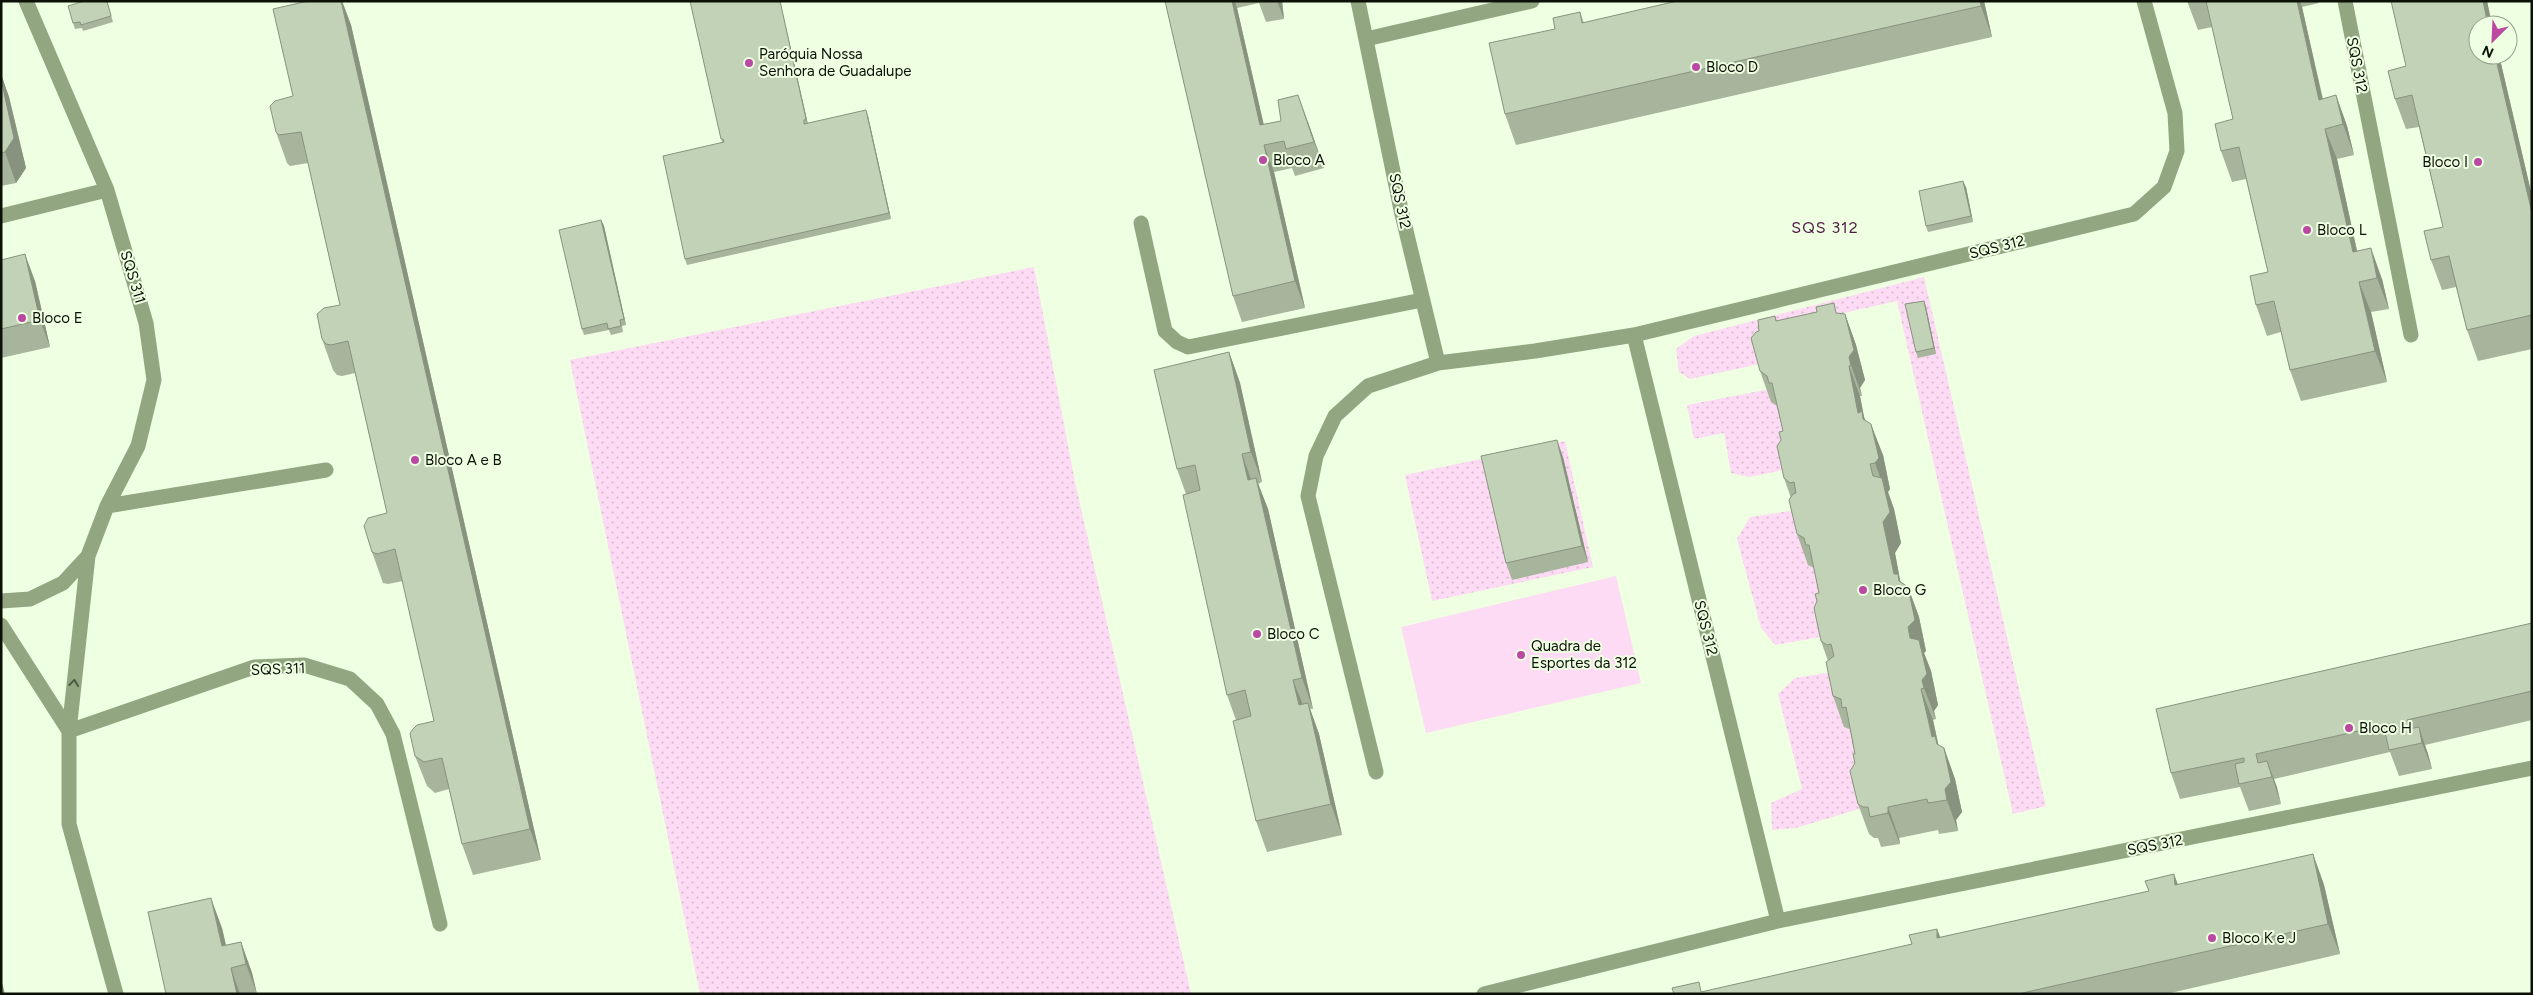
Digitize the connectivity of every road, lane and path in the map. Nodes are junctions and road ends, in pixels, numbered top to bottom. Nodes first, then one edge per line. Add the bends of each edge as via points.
1 (26, 1) edge
2 (1358, 1) edge
3 (1532, 1) edge
4 (2144, 1) edge
5 (2344, 1) edge
6 (1366, 39) junction
7 (107, 190) junction
8 (1, 216) edge
9 (1141, 223) dead end
10 (1422, 300) junction
11 (1634, 335) junction
12 (2411, 335) dead end
13 (1438, 363) junction
14 (326, 470) dead end
15 (108, 506) junction
16 (88, 556) junction
17 (1, 601) edge
18 (1, 625) edge
19 (69, 731) junction
20 (2532, 768) edge
21 (1376, 772) dead end
22 (1778, 921) junction
23 (440, 924) dead end
24 (116, 994) edge
25 (1484, 994) edge

1 - 7 street, SQS 311
2 - 6 street, SQS 312
3 - 6 street
4 - 11 street, SQS 312 via 2175,113 2177,151 2164,187 2134,214
5 - 12 street, SQS 312
6 - 10 street, SQS 312
7 - 8 street
7 - 15 street, SQS 311 via 146,324 154,380 138,446
9 - 10 street via 1165,331 1177,342 1188,346
10 - 13 street, SQS 312
11 - 13 street, SQS 312
11 - 22 street, SQS 312
13 - 21 street, SQS 312 via 1368,386 1335,416 1316,456 1308,496
14 - 15 street
15 - 16 street, SQS 311
16 - 17 street, SQS 311 via 62,583 30,599
19 -> 16 street, SQS 311
18 - 19 street
19 - 23 street, SQS 311 via 254,667 304,665 350,679 377,704 393,734
19 - 24 street, SQS 311 via 69,824
20 - 22 street, SQS 312
22 - 25 street, SQS 312

